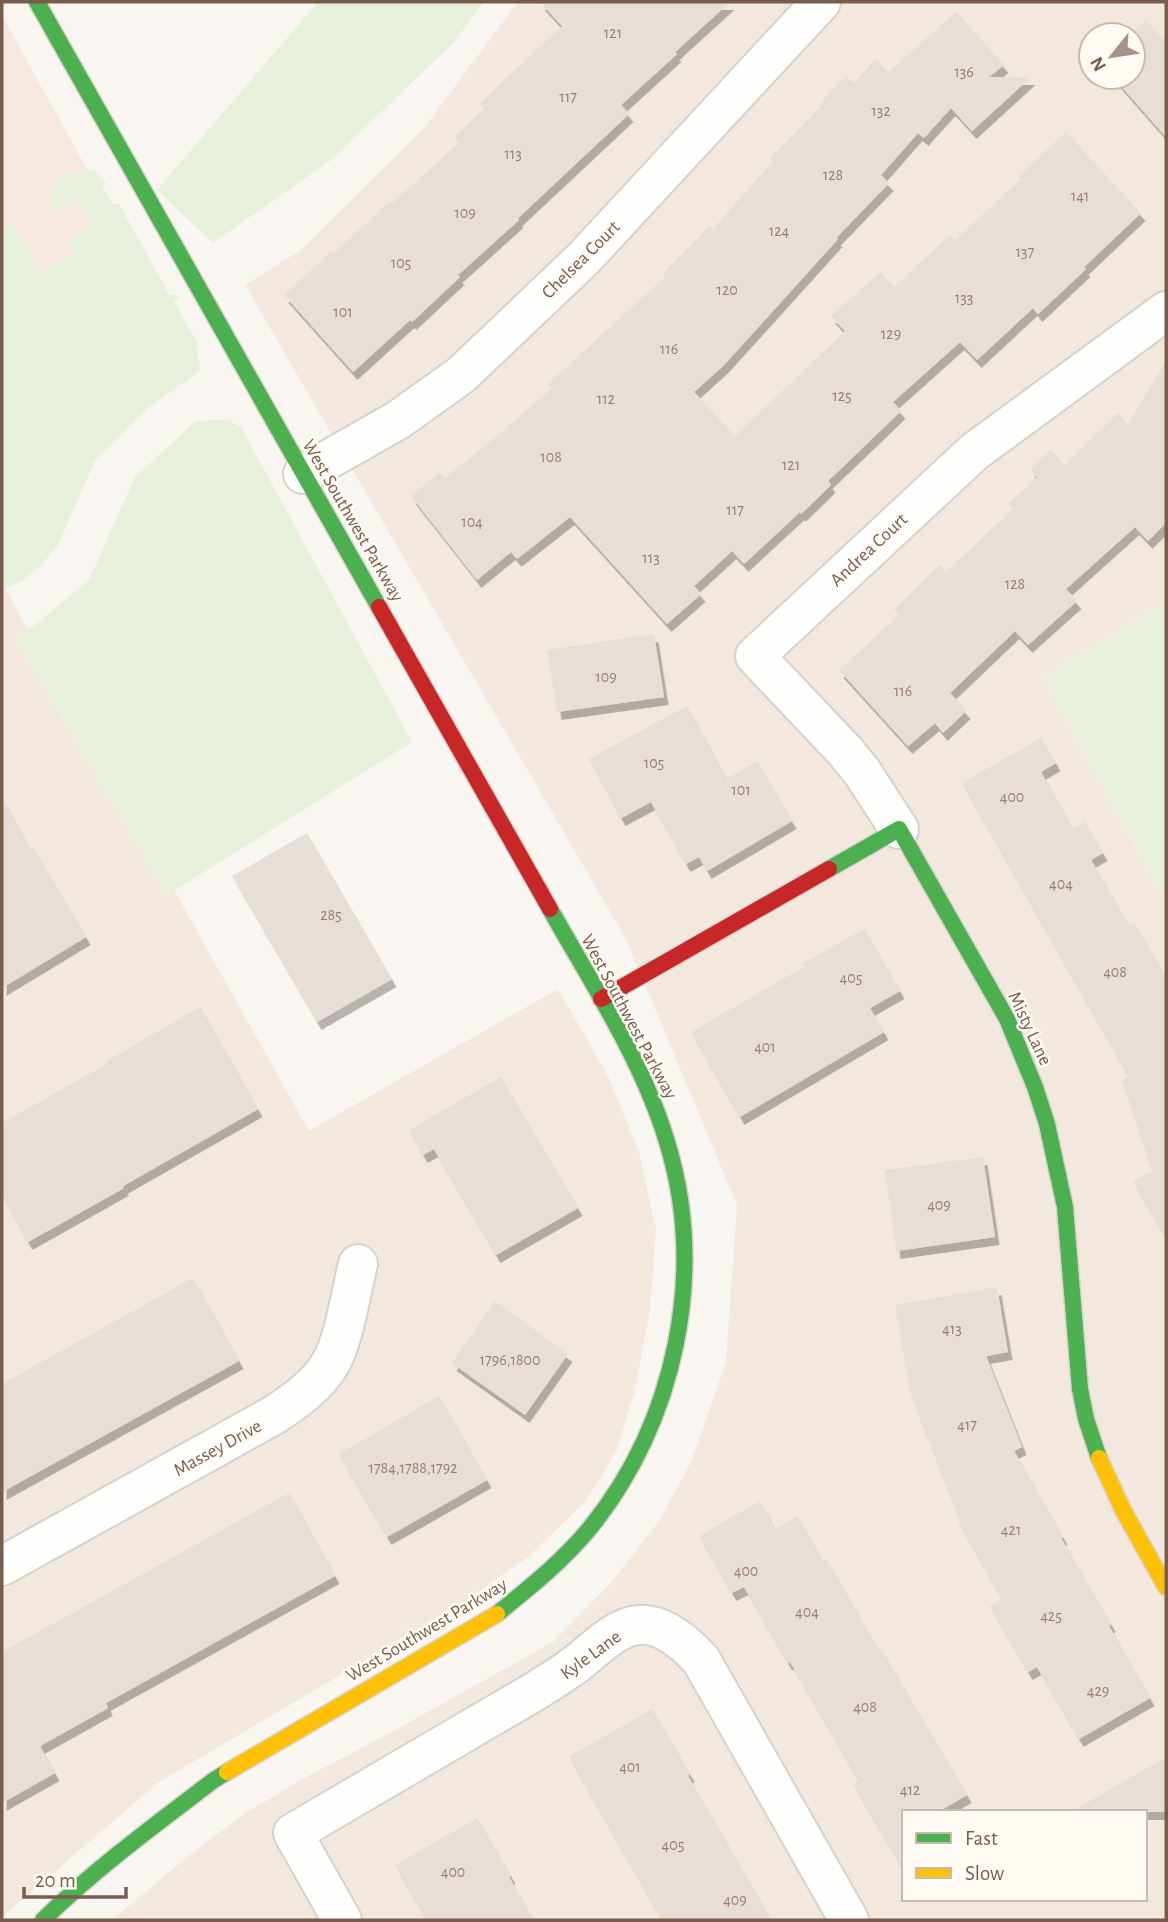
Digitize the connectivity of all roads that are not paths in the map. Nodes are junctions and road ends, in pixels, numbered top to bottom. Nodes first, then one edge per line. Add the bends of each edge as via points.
1 (37, 2) edge
2 (821, 2) edge
3 (1166, 311) edge
4 (303, 474) junction
5 (899, 830) junction
6 (601, 999) junction
7 (358, 1264) dead end
8 (2, 1566) edge
9 (1166, 1587) edge
10 (43, 1920) edge
11 (342, 1920) edge
12 (849, 1920) edge

1 - 4 street, West Southwest Parkway
2 - 4 street, Chelsea Court via 584,258 461,375 398,420
3 - 5 street, Andrea Court via 974,452 755,656 845,751
4 - 6 street, West Southwest Parkway
5 - 6 street
5 - 9 street, Misty Lane via 1007,1019 1035,1087 1065,1207 1086,1419 1109,1482
6 - 10 street, West Southwest Parkway via 661,1121 673,1163 684,1240 681,1320 674,1358 634,1465 593,1525 520,1599 214,1780 128,1845
7 - 8 street, Massey Drive via 338,1347 325,1371 304,1393 274,1415
11 - 12 street, Kyle Lane via 293,1833 551,1681 615,1634 640,1624 676,1638 702,1660

